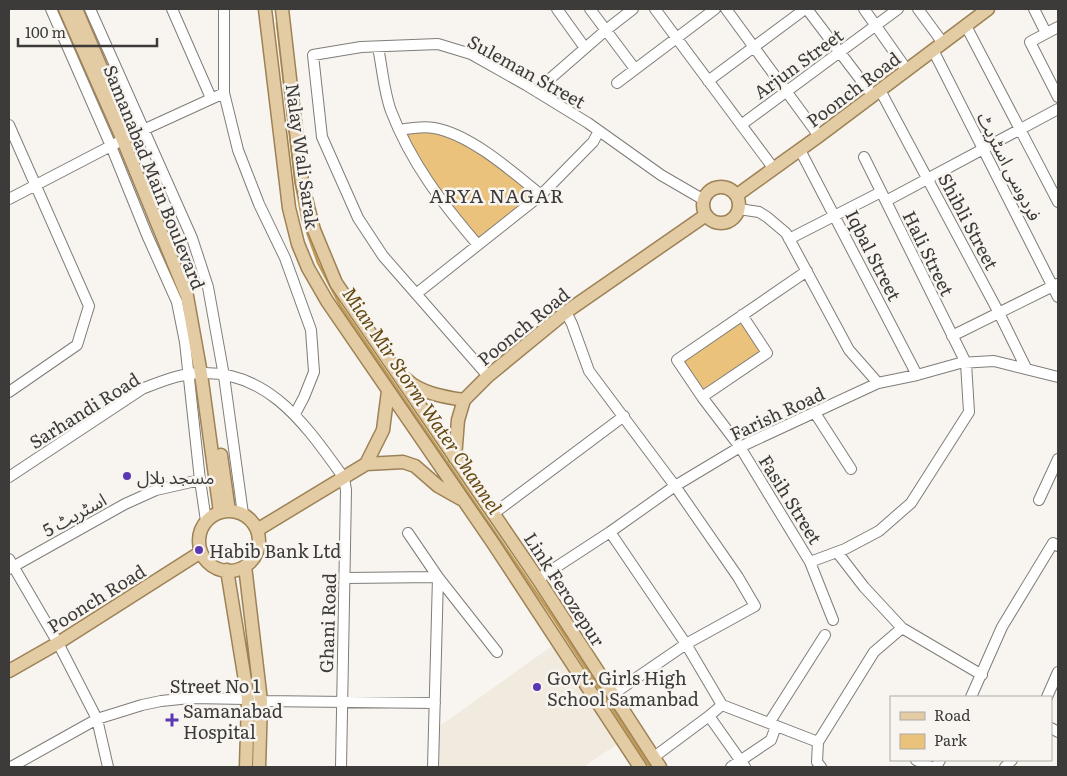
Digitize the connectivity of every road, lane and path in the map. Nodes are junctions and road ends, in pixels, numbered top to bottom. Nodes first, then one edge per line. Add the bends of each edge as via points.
1 (51, 9) edge
2 (65, 9) edge
3 (76, 9) edge
4 (90, 9) edge
5 (172, 9) edge
6 (224, 9) edge
7 (265, 9) edge
8 (282, 9) edge
9 (557, 9) edge
10 (590, 9) edge
11 (633, 9) edge
12 (655, 9) edge
13 (714, 9) edge
14 (726, 9) edge
15 (806, 9) edge
16 (864, 9) edge
17 (898, 9) edge
18 (918, 9) edge
19 (1034, 9) edge
20 (984, 10) edge
21 (876, 26) junction
22 (966, 26) junction
23 (1058, 27) edge
24 (606, 30) junction
25 (1046, 33) junction
26 (676, 38) junction
27 (938, 46) junction
28 (378, 47) junction
29 (754, 47) junction
30 (585, 48) junction
31 (840, 52) junction
32 (635, 69) junction
33 (907, 70) junction
34 (708, 81) junction
35 (617, 83) dead end
36 (786, 91) junction
37 (536, 92) junction
38 (224, 93) junction
39 (876, 93) junction
40 (1058, 97) edge
41 (210, 98) junction
42 (1058, 109) edge
43 (9, 125) edge
44 (741, 125) junction
45 (143, 130) junction
46 (400, 130) junction
47 (1020, 130) junction
48 (599, 131) junction
49 (819, 136) junction
50 (122, 141) junction
51 (983, 149) junction
52 (800, 150) junction
53 (864, 156) dead end
54 (774, 169) junction
55 (928, 178) junction
56 (35, 185) junction
57 (541, 195) junction
58 (737, 195) junction
59 (883, 196) junction
60 (9, 199) edge
61 (704, 200) junction
62 (1058, 202) edge
63 (739, 209) junction
64 (706, 215) junction
65 (835, 215) junction
66 (789, 239) junction
67 (478, 245) junction
68 (807, 271) junction
69 (1055, 285) edge
70 (416, 294) junction
71 (1058, 297) edge
72 (566, 312) junction
73 (1000, 312) junction
74 (742, 316) junction
75 (952, 336) junction
76 (966, 364) junction
77 (1026, 368) junction
78 (397, 370) junction
79 (200, 374) junction
80 (917, 375) junction
81 (224, 376) junction
82 (488, 376) junction
83 (1058, 377) edge
84 (878, 383) junction
85 (388, 391) junction
86 (9, 392) edge
87 (702, 397) junction
88 (464, 400) junction
89 (815, 413) junction
90 (295, 414) junction
91 (624, 416) junction
92 (740, 447) junction
93 (455, 458) junction
94 (1058, 459) edge
95 (366, 464) junction
96 (851, 468) dead end
97 (9, 477) edge
98 (344, 478) junction
99 (200, 480) junction
100 (676, 486) junction
101 (463, 500) junction
102 (1039, 500) dead end
103 (224, 511) junction
104 (243, 514) junction
105 (493, 514) junction
106 (206, 522) junction
107 (257, 530) junction
108 (610, 532) junction
109 (408, 533) dead end
110 (1058, 546) edge
111 (201, 552) junction
112 (837, 552) junction
113 (810, 562) junction
114 (10, 565) edge
115 (245, 566) junction
116 (227, 570) junction
117 (438, 577) junction
118 (345, 578) junction
119 (538, 579) junction
120 (833, 620) dead end
121 (902, 628) junction
122 (825, 635) dead end
123 (58, 643) junction
124 (686, 644) junction
125 (498, 652) dead end
126 (9, 671) edge
127 (1058, 672) edge
128 (982, 675) junction
129 (612, 694) junction
130 (972, 696) edge
131 (1047, 696) edge
132 (254, 700) junction
133 (341, 702) junction
134 (435, 703) junction
135 (722, 705) junction
136 (710, 716) junction
137 (97, 719) junction
138 (773, 724) junction
139 (818, 742) junction
140 (633, 756) junction
141 (654, 757) edge
142 (918, 761) edge
143 (743, 764) edge
144 (10, 767) edge
145 (108, 767) edge
146 (246, 767) edge
147 (259, 767) edge
148 (341, 767) edge
149 (433, 767) edge
150 (640, 767) edge
151 (732, 767) edge
152 (821, 767) edge
153 (931, 767) edge

1 - 50 street via 89,99
2 - 50 main road, Samanabad Main Boulevard
3 - 50 main road, Samanabad Main Boulevard
4 - 45 street
5 - 41 street
6 - 38 street
7 - 85 main road, Nalay Wali Sarak via 289,208 298,244 327,301
8 - 78 main road, Nalay Wali Sarak via 302,183 314,230 336,283
9 - 30 street
10 - 24 street
11 - 24 street
12 - 26 street
13 - 26 street
14 - 29 street
15 - 29 street
15 - 31 street, Shibli Street
16 - 21 street
17 - 21 street, Arjun Street
18 - 27 street, فردوسی اسٹریٹ
19 - 25 street
20 - 22 main road, Poonch Road
21 - 31 street, Arjun Street
21 - 33 street
22 - 27 main road, Poonch Road
22 - 47 street
23 - 25 street
24 - 30 street
24 - 32 street
25 - 40 street via 1030,42
26 - 32 street
26 - 34 street
27 - 33 main road, Poonch Road
27 - 51 street, فردوسی اسٹریٹ
28 - 37 street, Suleman Street via 438,44 471,54
28 - 46 street via 390,109
28 - 70 street, Suleman Street via 313,55 322,137 358,218 383,256
29 - 34 street
29 - 36 street
30 - 37 street
31 - 36 street, Arjun Street
31 - 39 street, Shibli Street
32 - 35 street
33 - 39 main road, Poonch Road
34 - 44 street
36 - 44 street, Arjun Street
36 - 49 street
37 - 48 street, Suleman Street
38 - 41 street
38 - 90 street via 238,150 312,330 314,372
39 - 49 main road, Poonch Road
39 - 55 street, Shibli Street
41 - 45 street
42 - 47 street
43 - 56 street
44 - 54 street
45 - 50 street
45 - 81 street via 192,238 208,287
46 - 57 street via 420,127 449,132 492,157
46 - 67 street via 415,162 436,194
47 - 51 street
47 - 62 street
48 - 57 street via 593,142
48 - 61 street, Suleman Street via 661,175
49 - 52 main road, Poonch Road
50 - 56 street
50 - 79 main road, Samanabad Main Boulevard via 184,288
51 - 55 street
51 - 69 street, فردوسی اسٹریٹ
52 - 54 main road, Poonch Road
52 - 65 street, Iqbal Street
53 - 59 street, Hali Street
54 - 58 main road, Poonch Road
55 - 59 street
55 - 73 street, Shibli Street
56 - 60 street
56 - 86 street via 87,302 88,311 76,345
57 - 67 street
58 - 61 main road via 728,187 716,187
58 - 63 main road
59 - 65 street
59 - 75 street, Hali Street
61 - 64 main road
63 - 64 main road via 736,216 724,223 717,223
63 - 66 street via 767,217
64 - 72 main road, Poonch Road
65 - 66 street
65 - 80 street, Iqbal Street
66 - 68 street
67 - 70 street
68 - 74 street, Fasih Street
68 - 84 street via 849,350
69 - 71 street, فردوسی اسٹریٹ
69 - 73 street
70 - 82 street
72 - 82 main road, Poonch Road
72 - 91 street via 589,370
73 - 75 street
73 - 77 street, Shibli Street
74 - 87 street, Fasih Street via 677,360
74 - 87 street via 767,353
75 - 76 street, Hali Street
76 - 77 street, Farish Road via 994,361
76 - 80 street, Farish Road
76 - 112 street via 969,412 911,502 879,530
77 - 83 street, Farish Road
78 - 88 main road via 409,382 426,391
78 - 93 main road, Nalay Wali Sarak
79 - 81 street
79 - 97 street, Sarhandi Road via 166,380 142,390
79 - 99 street
79 - 103 main road, Samanabad Main Boulevard
80 - 84 street, Farish Road
81 - 90 street via 240,378 257,386
81 - 104 street
82 - 88 main road, Poonch Road
84 - 89 street, Farish Road
85 - 95 main road via 383,430
85 - 101 main road, Nalay Wali Sarak
87 - 92 street, Fasih Street
88 - 93 main road via 458,420
89 - 92 street, Farish Road
89 - 96 street
90 - 98 street
91 - 100 street
91 - 105 street
92 - 100 street, Farish Road
92 - 113 street, Fasih Street
93 - 105 main road, Link Ferozepur
94 - 102 street
95 - 98 main road
95 - 101 main road via 403,462 415,466 438,486
98 - 107 main road
98 - 118 street, Ghani Road
99 - 106 street
99 - 114 street, اسٹریٹ 5 via 156,490
100 - 108 street, Farish Road
100 - 124 street via 755,606
101 - 140 main road, Link Ferozepur
103 - 104 main road
103 - 106 main road
104 - 107 main road
105 - 119 main road, Link Ferozepur
106 - 111 main road via 200,536
107 - 115 main road via 257,550
108 - 119 street, Farish Road
108 - 124 street
109 - 117 street
110 - 128 street via 1053,543 1002,627
111 - 116 main road via 212,565
111 - 123 main road, Poonch Road
112 - 113 street
112 - 121 street
113 - 120 street, Fasih Street
114 - 123 street
115 - 116 main road
115 - 132 main road
116 - 132 main road
117 - 118 street
117 - 125 street
117 - 134 street
118 - 133 street, Ghani Road
119 - 129 main road, Link Ferozepur
121 - 128 street
121 - 139 street via 874,652
122 - 138 street
123 - 126 main road, Poonch Road
123 - 137 street
124 - 129 street
124 - 135 street
127 - 131 street
128 - 130 street
129 - 141 main road, Link Ferozepur
132 - 133 street, Street No 1
132 - 137 street, Street No 1 via 190,698 161,701
132 - 146 main road
132 - 147 main road
133 - 134 street, Street No 1
133 - 148 street, Ghani Road
134 - 149 street
135 - 136 street
135 - 138 street
136 - 141 street
136 - 143 street
137 - 144 street, Street No 1
137 - 145 street
138 - 139 street
138 - 143 street via 771,740
139 - 152 street via 817,762
140 - 141 main road
140 - 150 main road, Link Ferozepur
142 - 153 street
143 - 151 street

